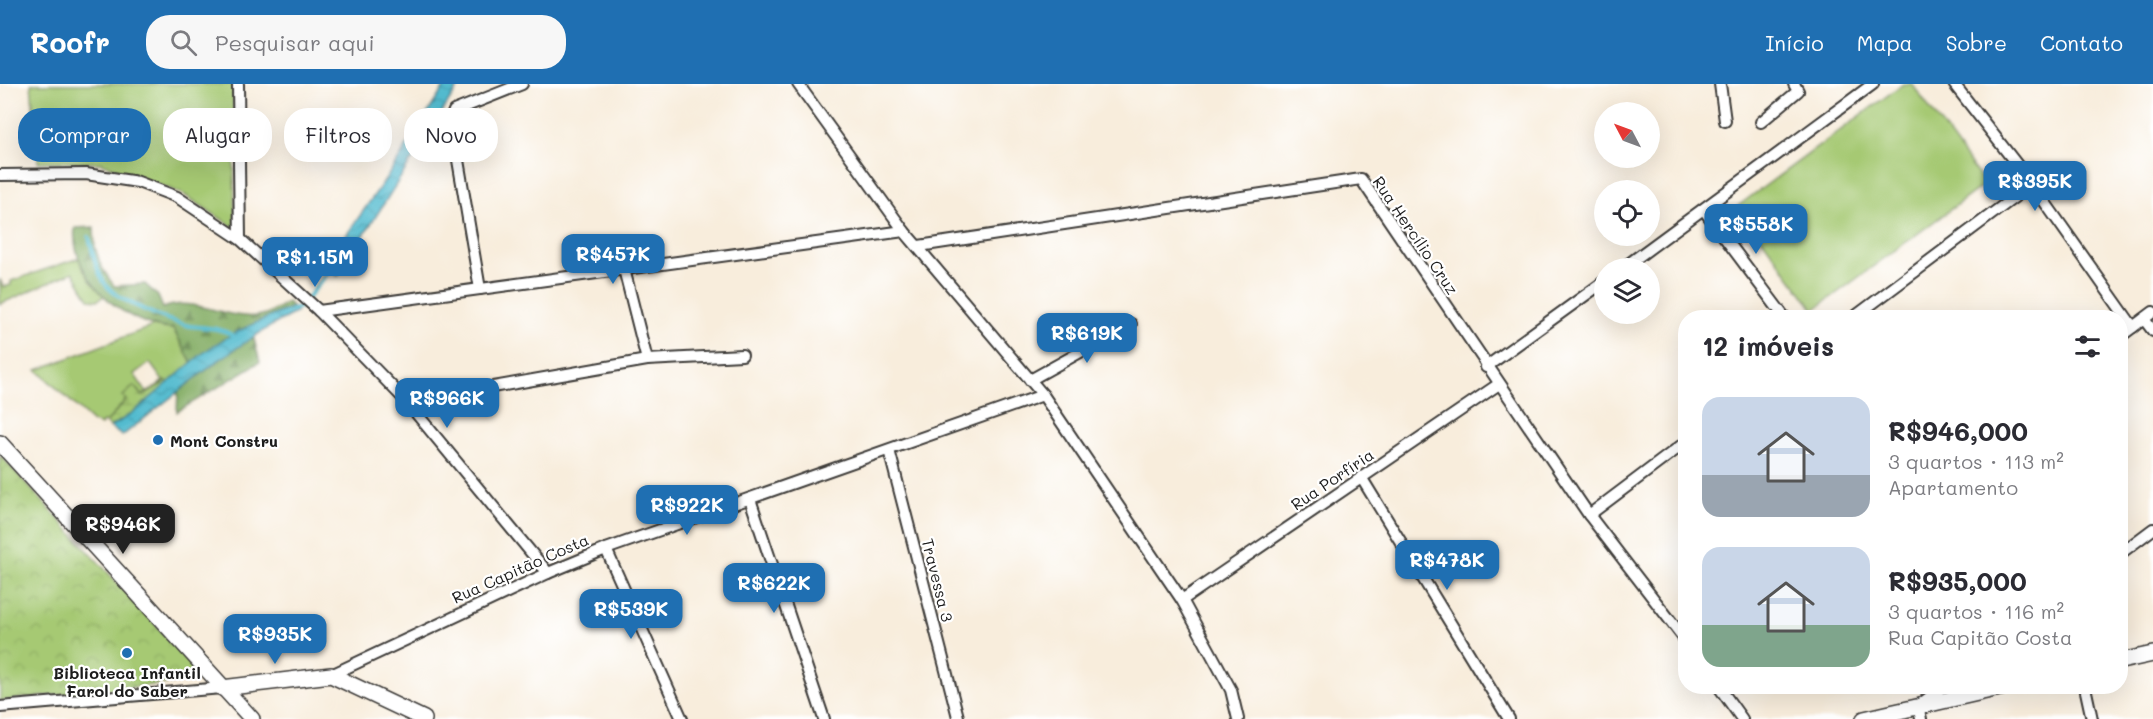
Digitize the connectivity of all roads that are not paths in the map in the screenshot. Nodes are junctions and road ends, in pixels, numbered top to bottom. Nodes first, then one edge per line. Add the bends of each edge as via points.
1 (238, 84) edge
2 (522, 84) edge
3 (798, 84) edge
4 (1720, 84) edge
5 (1794, 84) edge
6 (1873, 84) edge
7 (1954, 84) edge
8 (1725, 121) dead end
9 (1761, 122) dead end
10 (0, 175) edge
11 (2032, 184) junction
12 (1704, 210) junction
13 (904, 231) junction
14 (240, 239) junction
15 (919, 246) junction
16 (1637, 258) edge
17 (624, 269) junction
18 (480, 289) junction
19 (1594, 289) edge
20 (318, 310) junction
21 (1779, 310) edge
22 (1864, 310) edge
23 (2121, 310) edge
24 (2153, 312) edge
25 (2144, 319) junction
26 (2128, 320) edge
27 (1131, 324) dead end
28 (2133, 327) junction
29 (2128, 331) edge
30 (2153, 331) edge
31 (742, 355) dead end
32 (647, 360) junction
33 (1486, 367) junction
34 (1030, 380) junction
35 (1499, 384) junction
36 (1043, 395) junction
37 (407, 402) junction
38 (0, 444) edge
39 (1678, 448) edge
40 (890, 450) junction
41 (1361, 477) junction
42 (750, 499) junction
43 (1588, 515) junction
44 (2153, 530) edge
45 (2128, 548) edge
46 (606, 549) junction
47 (548, 573) junction
48 (1182, 600) junction
49 (1678, 631) edge
50 (2153, 654) edge
51 (2128, 659) edge
52 (331, 675) junction
53 (222, 688) junction
54 (1724, 694) edge
55 (1937, 694) edge
56 (1980, 694) edge
57 (2087, 694) edge
58 (0, 707) edge
59 (1920, 712) edge
60 (958, 717) dead end
61 (252, 719) edge
62 (424, 719) edge
63 (682, 719) edge
64 (824, 719) edge
65 (1238, 719) edge
66 (1509, 719) edge
67 (1742, 719) edge
68 (1864, 719) edge
69 (2092, 719) edge

1 - 14 street
2 - 18 street via 463,105 451,119
3 - 13 street
4 - 8 street
5 - 9 street via 1798,91
6 - 12 street
7 - 11 street
10 - 14 street via 86,174 138,182 177,197
11 - 22 street
11 - 23 street
12 - 16 street
12 - 21 street
13 - 15 street
13 - 17 street
14 - 20 street
15 - 33 street, Rua Hercílio Cruz via 1361,179
15 - 34 street
17 - 18 street
17 - 32 street
18 - 20 street
19 - 33 street
20 - 37 street
24 - 25 street
25 - 28 street
25 - 30 street
26 - 28 street
27 - 34 street
28 - 29 street
31 - 32 street
32 - 37 street
33 - 35 street, Rua Hercílio Cruz
34 - 36 street
35 - 41 street, Rua Porfíria
35 - 43 street, Rua Hercílio Cruz
36 - 40 street, Rua Capitão Costa
36 - 48 street
37 - 47 street
38 - 53 street
39 - 43 street
40 - 42 street, Rua Capitão Costa
40 - 60 street, Travessa 3
41 - 48 street, Rua Porfíria
41 - 66 street
42 - 46 street, Rua Capitão Costa
42 - 64 street
43 - 49 street, Rua Hercílio Cruz
44 - 45 street
46 - 47 street, Rua Capitão Costa
46 - 63 street
47 - 52 street, Rua Capitão Costa
48 - 65 street via 1231,690
50 - 51 street
52 - 53 street, Rua Capitão Costa
52 - 62 street
53 - 58 street, Rua Capitão Costa
53 - 61 street
54 - 67 street
55 - 59 street
56 - 59 street
57 - 69 street
59 - 68 street

